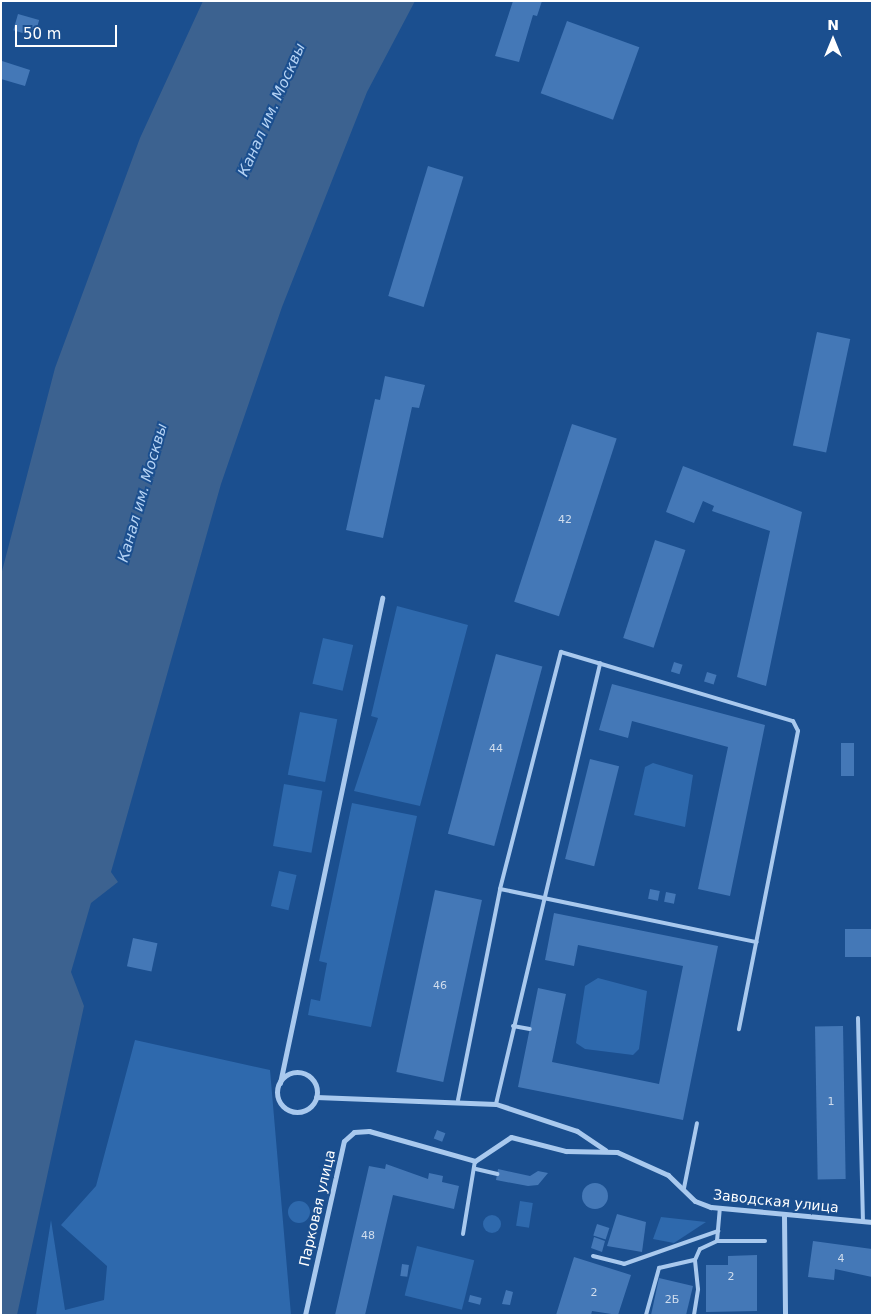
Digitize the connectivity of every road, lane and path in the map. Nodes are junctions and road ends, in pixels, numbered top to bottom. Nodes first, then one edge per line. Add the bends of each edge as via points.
1 (382, 598) dead end
2 (600, 663) junction
3 (500, 888) junction
4 (542, 896) junction
5 (756, 942) junction
6 (858, 1018) dead end
7 (513, 1026) junction
8 (530, 1029) dead end
9 (739, 1029) dead end
10 (280, 1083) junction
11 (316, 1097) junction
12 (458, 1100) junction
13 (496, 1104) junction
14 (697, 1123) dead end
15 (605, 1150) junction
16 (474, 1160) junction
17 (476, 1170) junction
18 (497, 1174) dead end
19 (684, 1188) junction
20 (720, 1208) junction
21 (784, 1216) junction
22 (863, 1221) junction
23 (872, 1222) edge
24 (718, 1231) junction
25 (463, 1234) dead end
26 (717, 1241) junction
27 (765, 1241) dead end
28 (593, 1256) dead end
29 (695, 1260) junction
30 (305, 1315) edge
31 (646, 1315) edge
32 (694, 1315) edge
33 (785, 1315) edge

1 - 10 street
2 - 3 lane via 561,652
2 - 4 lane
2 - 5 lane via 793,721 798,731
3 - 4 lane
3 - 12 lane
4 - 5 lane
4 - 7 lane
5 - 9 lane
6 - 22 lane
7 - 8 lane
7 - 13 lane
10 - 11 street via 294,1072 307,1075 316,1085
10 - 11 street via 278,1095 287,1109 305,1110
11 - 12 street
12 - 13 street
13 - 15 street via 577,1131
14 - 19 lane
15 - 16 street via 554,1148 511,1137
15 - 19 street via 668,1175
16 - 17 lane
16 - 30 street, Парковая улица via 369,1131 354,1132 344,1141
17 - 18 lane
17 - 25 lane
19 - 20 street, Заводская улица via 695,1200
20 - 21 street, Заводская улица
20 - 24 lane
21 - 22 street, Заводская улица
21 - 33 street
22 - 23 street, Заводская улица
24 - 26 lane
24 - 28 lane via 624,1264
26 - 27 lane
26 - 29 lane via 700,1250
29 - 31 lane via 659,1268
29 - 32 lane via 698,1289

